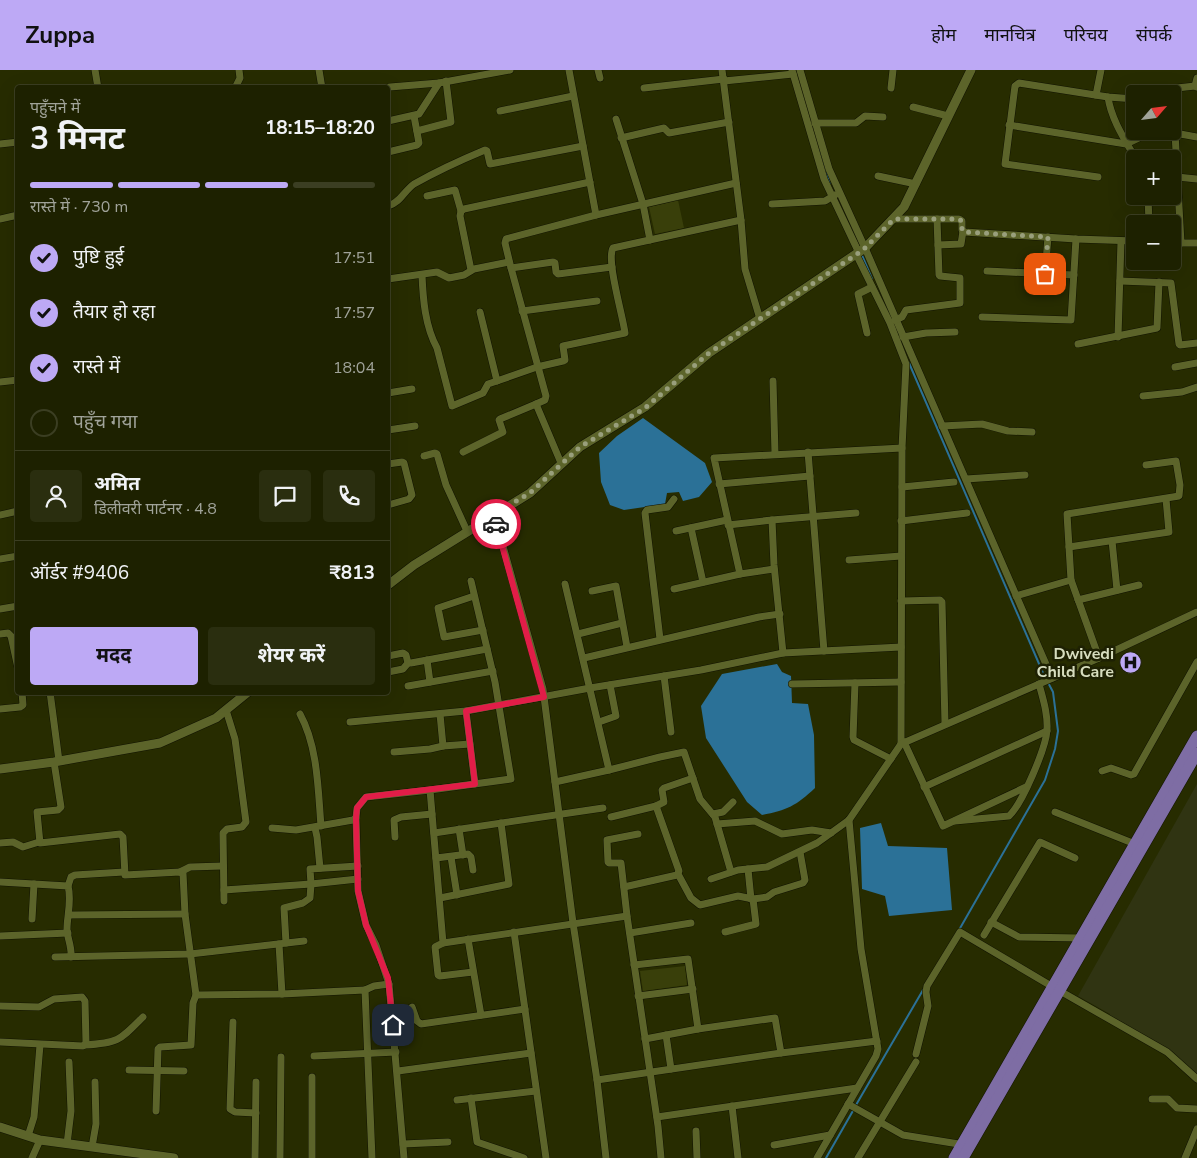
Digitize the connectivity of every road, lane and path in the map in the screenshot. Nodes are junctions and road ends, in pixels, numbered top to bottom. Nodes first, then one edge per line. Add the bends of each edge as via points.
1 (95, 70) edge
2 (238, 70) edge
3 (319, 70) edge
4 (510, 70) edge
5 (569, 70) edge
6 (722, 70) edge
7 (800, 70) edge
8 (893, 70) edge
9 (971, 70) edge
10 (1101, 70) edge
11 (792, 72) edge
12 (1197, 78) edge
13 (724, 80) junction
14 (442, 82) junction
15 (98, 85) edge
16 (236, 85) edge
17 (322, 85) edge
18 (1196, 86) edge
19 (390, 87) dead end
20 (644, 88) dead end
21 (891, 88) dead end
22 (1181, 88) edge
23 (1096, 95) junction
24 (573, 96) junction
25 (1108, 97) junction
26 (1126, 98) edge
27 (913, 107) dead end
28 (500, 111) dead end
29 (414, 116) junction
30 (948, 116) junction
31 (883, 117) dead end
32 (616, 119) dead end
33 (390, 121) edge
34 (729, 122) junction
35 (815, 123) junction
36 (1010, 124) junction
37 (417, 131) junction
38 (1181, 134) edge
39 (1197, 136) edge
40 (621, 138) junction
41 (1134, 140) edge
42 (15, 142) edge
43 (0, 144) edge
44 (1126, 144) junction
45 (583, 146) junction
46 (1130, 150) edge
47 (390, 152) edge
48 (878, 176) dead end
49 (1098, 177) dead end
50 (1181, 177) edge
51 (1197, 179) edge
52 (590, 182) junction
53 (736, 183) junction
54 (916, 184) junction
55 (836, 195) junction
56 (426, 196) dead end
57 (643, 204) junction
58 (772, 204) dead end
59 (390, 205) edge
60 (461, 211) junction
61 (596, 215) junction
62 (15, 216) edge
63 (0, 219) edge
64 (894, 219) junction
65 (937, 219) junction
66 (742, 220) junction
67 (963, 231) junction
68 (1048, 237) junction
69 (650, 240) junction
70 (1076, 240) junction
71 (1121, 241) junction
72 (1126, 241) edge
73 (1181, 243) edge
74 (1197, 243) edge
75 (938, 245) junction
76 (860, 251) junction
77 (510, 265) junction
78 (612, 266) junction
79 (471, 270) junction
80 (987, 271) dead end
81 (1045, 274) junction
82 (422, 275) junction
83 (1074, 276) junction
84 (390, 280) edge
85 (1120, 281) junction
86 (1159, 282) junction
87 (872, 287) junction
88 (597, 301) dead end
89 (522, 311) junction
90 (480, 312) dead end
91 (982, 317) dead end
92 (760, 319) junction
93 (895, 320) junction
94 (955, 332) dead end
95 (866, 333) dead end
96 (1118, 337) junction
97 (903, 338) junction
98 (1197, 342) edge
99 (1078, 344) dead end
100 (1197, 363) edge
101 (537, 367) junction
102 (1175, 367) dead end
103 (15, 380) edge
104 (497, 381) junction
105 (773, 381) dead end
106 (0, 382) edge
107 (1197, 387) edge
108 (412, 389) dead end
109 (390, 393) edge
110 (1144, 396) dead end
111 (536, 404) junction
112 (415, 426) dead end
113 (942, 426) junction
114 (390, 430) edge
115 (1032, 432) dead end
116 (902, 448) junction
117 (463, 452) dead end
118 (808, 452) junction
119 (774, 454) junction
120 (424, 456) dead end
121 (561, 463) junction
122 (390, 464) edge
123 (1146, 465) dead end
124 (1024, 475) dead end
125 (810, 476) junction
126 (966, 480) junction
127 (954, 482) dead end
128 (719, 484) junction
129 (902, 487) junction
130 (674, 499) dead end
131 (1166, 499) junction
132 (390, 504) edge
133 (15, 512) edge
134 (856, 513) dead end
135 (967, 513) dead end
136 (494, 514) junction
137 (0, 515) edge
138 (813, 517) junction
139 (772, 520) junction
140 (901, 521) junction
141 (728, 523) junction
142 (692, 528) junction
143 (468, 531) junction
144 (676, 531) dead end
145 (1112, 541) junction
146 (1069, 547) junction
147 (15, 556) edge
148 (901, 556) junction
149 (0, 559) edge
150 (849, 560) dead end
151 (774, 568) junction
152 (740, 574) junction
153 (1071, 580) junction
154 (471, 581) dead end
155 (703, 582) junction
156 (390, 583) edge
157 (565, 584) dead end
158 (1139, 585) dead end
159 (674, 589) dead end
160 (1118, 590) junction
161 (592, 591) dead end
162 (474, 596) junction
163 (1016, 596) junction
164 (1078, 600) junction
165 (901, 601) junction
166 (15, 606) edge
167 (0, 609) edge
168 (1197, 612) edge
169 (780, 614) junction
170 (622, 623) junction
171 (483, 630) junction
172 (0, 634) edge
173 (578, 634) junction
174 (660, 640) junction
175 (627, 647) junction
176 (901, 647) junction
177 (487, 649) junction
178 (824, 651) junction
179 (783, 653) junction
180 (15, 655) edge
181 (390, 656) edge
182 (584, 658) junction
183 (1099, 658) junction
184 (426, 660) junction
185 (1197, 662) edge
186 (408, 663) junction
187 (493, 671) junction
188 (390, 672) edge
189 (664, 676) junction
190 (1046, 680) junction
191 (430, 682) junction
192 (901, 682) junction
193 (855, 683) junction
194 (792, 684) dead end
195 (610, 685) junction
196 (408, 686) dead end
197 (590, 688) junction
198 (23, 695) edge
199 (50, 695) edge
200 (244, 695) edge
201 (544, 697) junction
202 (499, 705) junction
203 (0, 709) edge
204 (226, 710) junction
205 (466, 711) junction
206 (300, 714) dead end
207 (440, 714) junction
208 (350, 722) dead end
209 (599, 722) junction
210 (945, 724) junction
211 (1047, 731) junction
212 (671, 732) dead end
213 (1197, 736) edge
214 (902, 743) junction
215 (470, 744) junction
216 (444, 746) junction
217 (394, 752) dead end
218 (1197, 753) edge
219 (891, 759) junction
220 (57, 761) junction
221 (0, 769) edge
222 (609, 770) junction
223 (1102, 771) dead end
224 (693, 778) junction
225 (554, 782) junction
226 (475, 784) junction
227 (1027, 787) junction
228 (924, 788) junction
229 (430, 790) junction
230 (733, 802) dead end
231 (656, 806) junction
232 (603, 808) dead end
233 (1054, 812) dead end
234 (432, 814) junction
235 (713, 814) junction
236 (559, 815) junction
237 (611, 817) dead end
238 (356, 818) junction
239 (849, 820) junction
240 (955, 821) junction
241 (501, 823) junction
242 (717, 824) junction
243 (318, 827) junction
244 (272, 828) dead end
245 (459, 830) junction
246 (434, 833) junction
247 (831, 833) junction
248 (638, 834) dead end
249 (395, 837) dead end
250 (39, 842) junction
251 (0, 843) edge
252 (1135, 844) junction
253 (800, 852) junction
254 (463, 855) junction
255 (450, 857) junction
256 (436, 858) junction
257 (1075, 858) dead end
258 (223, 866) junction
259 (358, 866) junction
260 (320, 868) junction
261 (748, 869) junction
262 (473, 870) dead end
263 (124, 872) junction
264 (180, 872) junction
265 (731, 872) junction
266 (678, 874) junction
267 (358, 879) junction
268 (711, 879) dead end
269 (0, 882) edge
270 (34, 884) junction
271 (311, 884) junction
272 (68, 886) junction
273 (624, 887) junction
274 (224, 890) junction
275 (457, 895) junction
276 (440, 898) junction
277 (752, 899) junction
278 (224, 901) dead end
279 (70, 914) junction
280 (185, 914) junction
281 (627, 916) junction
282 (32, 920) dead end
283 (991, 922) junction
284 (573, 923) junction
285 (692, 923) dead end
286 (514, 932) junction
287 (725, 932) dead end
288 (68, 933) junction
289 (630, 933) junction
290 (984, 934) dead end
291 (0, 936) edge
292 (1081, 938) junction
293 (468, 939) junction
294 (304, 941) dead end
295 (282, 943) junction
296 (443, 943) junction
297 (190, 954) junction
298 (55, 957) dead end
299 (72, 957) junction
300 (634, 965) junction
301 (473, 972) junction
302 (389, 984) junction
303 (693, 989) junction
304 (1056, 989) junction
305 (365, 990) junction
306 (282, 994) junction
307 (196, 996) junction
308 (638, 996) junction
309 (0, 1006) edge
310 (412, 1007) dead end
311 (525, 1009) junction
312 (481, 1015) junction
313 (144, 1017) dead end
314 (233, 1022) dead end
315 (698, 1029) junction
316 (666, 1035) junction
317 (645, 1039) junction
318 (877, 1041) junction
319 (0, 1042) edge
320 (40, 1045) junction
321 (85, 1045) junction
322 (396, 1052) junction
323 (368, 1053) junction
324 (531, 1053) junction
325 (781, 1053) junction
326 (916, 1054) dead end
327 (314, 1056) dead end
328 (281, 1057) dead end
329 (69, 1062) dead end
330 (916, 1062) dead end
331 (671, 1069) junction
332 (129, 1070) dead end
333 (157, 1070) junction
334 (184, 1071) dead end
335 (398, 1071) junction
336 (650, 1072) junction
337 (312, 1077) dead end
338 (1197, 1079) edge
339 (597, 1080) junction
340 (95, 1082) dead end
341 (256, 1082) dead end
342 (857, 1088) junction
343 (536, 1091) junction
344 (471, 1098) junction
345 (1152, 1099) dead end
346 (457, 1100) dead end
347 (732, 1106) junction
348 (852, 1106) junction
349 (1197, 1109) edge
350 (156, 1111) dead end
351 (256, 1113) junction
352 (657, 1117) junction
353 (880, 1122) junction
354 (0, 1127) edge
355 (1197, 1129) edge
356 (696, 1131) dead end
357 (830, 1135) junction
358 (28, 1136) junction
359 (40, 1140) junction
360 (448, 1142) dead end
361 (67, 1144) junction
362 (403, 1144) junction
363 (774, 1145) dead end
364 (966, 1145) junction
365 (92, 1147) junction
366 (32, 1158) edge
367 (174, 1158) edge
368 (255, 1158) edge
369 (280, 1158) edge
370 (312, 1158) edge
371 (372, 1158) edge
372 (404, 1158) edge
373 (524, 1158) edge
374 (546, 1158) edge
375 (606, 1158) edge
376 (661, 1158) edge
377 (697, 1158) edge
378 (738, 1158) edge
379 (817, 1158) edge
380 (858, 1158) edge
381 (954, 1158) edge
382 (963, 1158) edge
383 (1185, 1158) edge

1 - 15 street
2 - 16 street via 240,78
3 - 17 street
4 - 14 street
5 - 24 street
6 - 13 street
7 - 35 street
8 - 21 street
9 - 30 street
10 - 23 street
11 - 13 street
11 - 55 street via 815,151
12 - 18 street
13 - 20 street
13 - 34 street
14 - 19 street
14 - 29 street via 422,111
14 - 37 street via 451,122
18 - 22 street
23 - 25 street
23 - 36 street via 1017,84
24 - 28 street
24 - 45 street
25 - 26 street
25 - 44 street via 1110,111
27 - 30 street
29 - 33 street
29 - 37 street
30 - 54 street
31 - 35 street via 865,116 856,123
32 - 40 street
34 - 40 street via 668,133 664,128
34 - 53 street
35 - 55 street
36 - 44 street
36 - 49 street via 1006,165
37 - 47 street via 417,145
38 - 39 street
40 - 57 street
41 - 44 street
42 - 43 street
44 - 46 street
45 - 52 street
45 - 59 street via 490,164 485,150 409,187 398,201
48 - 54 street
50 - 51 street
52 - 60 street
52 - 61 street
53 - 57 street
53 - 66 street
54 - 64 street
55 - 58 street via 825,201
55 - 76 street
56 - 60 street via 455,190
57 - 61 street
57 - 69 street
60 - 79 street
61 - 77 street via 506,239
62 - 63 street
64 - 65 street
64 - 76 street
65 - 67 street via 960,219
65 - 75 street
66 - 69 street
66 - 92 street via 746,269
67 - 68 street
67 - 75 street via 962,244
68 - 70 street
68 - 81 street
69 - 78 street via 613,248 610,254
70 - 71 street
70 - 83 street
71 - 72 street
71 - 85 street
73 - 74 street
75 - 93 street via 939,275 960,278 960,303 906,310
76 - 87 street
76 - 92 street
76 - 93 street
77 - 78 street via 553,262 558,274
77 - 79 street
77 - 89 street
78 - 101 street via 625,333 564,346 564,361
79 - 82 street via 449,278 437,272
80 - 81 street
81 - 83 street
82 - 84 street
82 - 104 street via 423,298 432,340 452,406 483,393 488,384
83 - 91 street via 1070,321
85 - 86 street
85 - 96 street
86 - 96 street via 1158,327
86 - 98 street via 1172,284 1179,345
87 - 95 street via 858,294
87 - 116 street via 906,364
88 - 89 street
89 - 101 street
90 - 104 street
92 - 121 street via 709,353 645,408 580,447
93 - 97 street
94 - 97 street
96 - 99 street
97 - 113 street
100 - 102 street
101 - 104 street
101 - 111 street via 546,398
103 - 106 street
105 - 119 street
107 - 110 street
108 - 109 street
111 - 117 street via 500,419 502,432
111 - 121 street
112 - 114 street
113 - 115 street via 982,424 1008,431
113 - 126 street
116 - 118 street
116 - 129 street
118 - 119 street
118 - 125 street
119 - 128 street via 714,458
120 - 143 street via 437,454 446,485
121 - 136 street via 530,493
122 - 132 street via 404,463 412,495
123 - 131 street via 1176,461 1180,495
124 - 126 street
125 - 128 street
125 - 138 street
126 - 163 street
127 - 129 street
128 - 141 street
129 - 140 street
130 - 174 street via 668,507 647,510 646,513
131 - 145 street via 1168,532
131 - 146 street via 1068,513
133 - 137 street
134 - 138 street
135 - 140 street
136 - 143 street
136 - 201 street
138 - 139 street
138 - 178 street
139 - 141 street
139 - 151 street
140 - 148 street
141 - 142 street
141 - 152 street
142 - 144 street
142 - 155 street
143 - 156 street
145 - 146 street
145 - 160 street
146 - 153 street
147 - 149 street
148 - 150 street
148 - 165 street
151 - 152 street
151 - 169 street
152 - 155 street
153 - 163 street
153 - 164 street
154 - 162 street
155 - 159 street
157 - 173 street
158 - 160 street
160 - 164 street
161 - 170 street via 616,586
162 - 171 street
162 - 171 street via 438,608 444,637
163 - 190 street
164 - 183 street
165 - 176 street
165 - 210 street via 942,602
166 - 167 street
168 - 183 street
169 - 174 street
169 - 179 street
170 - 173 street
170 - 175 street
171 - 177 street
172 - 180 street via 10,634
173 - 182 street
174 - 175 street
175 - 182 street
176 - 178 street
176 - 192 street
177 - 184 street
177 - 187 street
178 - 179 street
179 - 189 street
181 - 186 street via 403,653
182 - 197 street
183 - 190 street
184 - 186 street
184 - 191 street
185 - 223 street via 1134,774 1111,768
186 - 188 street via 403,669
187 - 191 street
187 - 202 street
189 - 195 street
189 - 212 street
190 - 210 street
190 - 211 street
191 - 196 street
192 - 193 street
192 - 214 street
193 - 194 street
193 - 219 street via 854,740
195 - 197 street
195 - 209 street via 616,715
197 - 201 street
197 - 209 street
198 - 203 street via 24,702 20,707
199 - 220 street
200 - 204 street
201 - 202 street
201 - 225 street
202 - 205 street
202 - 226 street via 512,778
204 - 220 street via 216,718 160,743
204 - 258 street via 235,739 246,822 242,827 227,829 223,833
205 - 207 street
205 - 215 street
206 - 243 street via 307,728 313,756
207 - 208 street
207 - 216 street
209 - 222 street
210 - 214 street
211 - 227 street
211 - 228 street
213 - 252 highway
214 - 219 street
214 - 228 street
215 - 216 street
215 - 226 street
216 - 217 street
218 - 304 highway
219 - 239 street
220 - 221 street
220 - 250 street via 62,807 37,812
222 - 224 street via 682,752
222 - 225 street
224 - 231 street via 664,788 664,802
224 - 235 street via 700,798
225 - 236 street
226 - 229 street
227 - 240 street
227 - 240 street via 1009,816
228 - 240 street via 941,826
229 - 234 street
229 - 238 street via 366,797 357,808
230 - 235 street via 723,812
231 - 237 street
231 - 266 street
232 - 236 street
233 - 252 street
234 - 246 street
234 - 249 street via 394,820
235 - 242 street
236 - 241 street
236 - 284 street
238 - 243 street
238 - 259 street
239 - 247 street
239 - 318 street via 861,949
241 - 245 street
241 - 275 street via 509,884
242 - 247 street via 756,821 782,834 812,830
242 - 265 street
243 - 244 street via 296,830
243 - 260 street
245 - 246 street
245 - 254 street
246 - 256 street
247 - 253 street
248 - 273 street via 607,840 608,862 621,862
250 - 251 street via 23,847 13,842
250 - 263 street via 122,835
252 - 292 highway
253 - 261 street via 766,867
253 - 277 street via 804,883
254 - 255 street
254 - 262 street via 471,857
255 - 256 street
255 - 275 street
256 - 276 street
257 - 283 street via 1040,842
258 - 264 street via 190,867
258 - 274 street
259 - 260 street
259 - 267 street
260 - 271 street via 310,868
261 - 265 street
261 - 277 street
263 - 264 street via 127,876
263 - 272 street via 75,875
264 - 280 street via 184,875
265 - 268 street
266 - 273 street
266 - 277 street via 691,898 700,905 738,896
267 - 271 street
267 - 302 street via 365,922
269 - 270 street
270 - 272 street
270 - 282 street
271 - 274 street
271 - 295 street via 310,898 303,904 284,908
272 - 279 street
273 - 281 street
274 - 278 street
275 - 276 street
276 - 296 street
277 - 287 street via 756,924
279 - 280 street
279 - 288 street
280 - 297 street
281 - 284 street
281 - 289 street
283 - 290 street
283 - 292 street via 1019,937
284 - 286 street
284 - 339 street
285 - 289 street
286 - 293 street
286 - 311 street
288 - 291 street
288 - 299 street
289 - 300 street
292 - 304 highway
293 - 296 street
293 - 301 street
294 - 295 street
295 - 297 street
295 - 306 street
296 - 301 street via 435,946 439,976
297 - 299 street
297 - 307 street
298 - 299 street
300 - 303 street via 688,959
300 - 308 street
301 - 312 street
302 - 305 street
302 - 322 street
303 - 308 street
303 - 315 street
304 - 326 street via 960,932 926,989 928,1006
304 - 338 street via 1168,1052
304 - 364 highway
305 - 306 street
305 - 323 street
306 - 307 street
307 - 333 street via 191,1045 159,1047
308 - 317 street
309 - 321 street via 39,1007 54,999 82,997 85,1002
310 - 312 street via 421,1024
311 - 312 street
311 - 324 street
313 - 321 street via 124,1037 111,1043
314 - 351 street via 230,1109
315 - 316 street
315 - 325 street via 776,1019
316 - 317 street
316 - 331 street
317 - 336 street
318 - 325 street
318 - 342 street via 876,1056
319 - 320 street
320 - 321 street
320 - 358 street via 34,1117
322 - 323 street
322 - 335 street
323 - 327 street
323 - 371 street
324 - 335 street
324 - 343 street
325 - 331 street
328 - 369 street
329 - 361 street via 71,1111
330 - 353 street
331 - 336 street
332 - 333 street
333 - 334 street
333 - 350 street
335 - 362 street
336 - 339 street
336 - 352 street
337 - 370 street
339 - 375 street
340 - 365 street via 96,1124
341 - 351 street
342 - 347 street
342 - 348 street
343 - 344 street
343 - 374 street
344 - 346 street
344 - 373 street via 477,1142
345 - 349 street via 1168,1099 1177,1108
347 - 352 street
347 - 378 street
348 - 353 street
348 - 357 street
351 - 368 street
352 - 376 street
353 - 364 street via 908,1136
353 - 380 street
354 - 358 street
355 - 383 street
356 - 377 street
357 - 363 street
357 - 379 street
358 - 359 street
359 - 361 street
359 - 366 street
360 - 362 street
361 - 365 street
362 - 372 street
364 - 381 highway
364 - 382 highway
365 - 367 street

